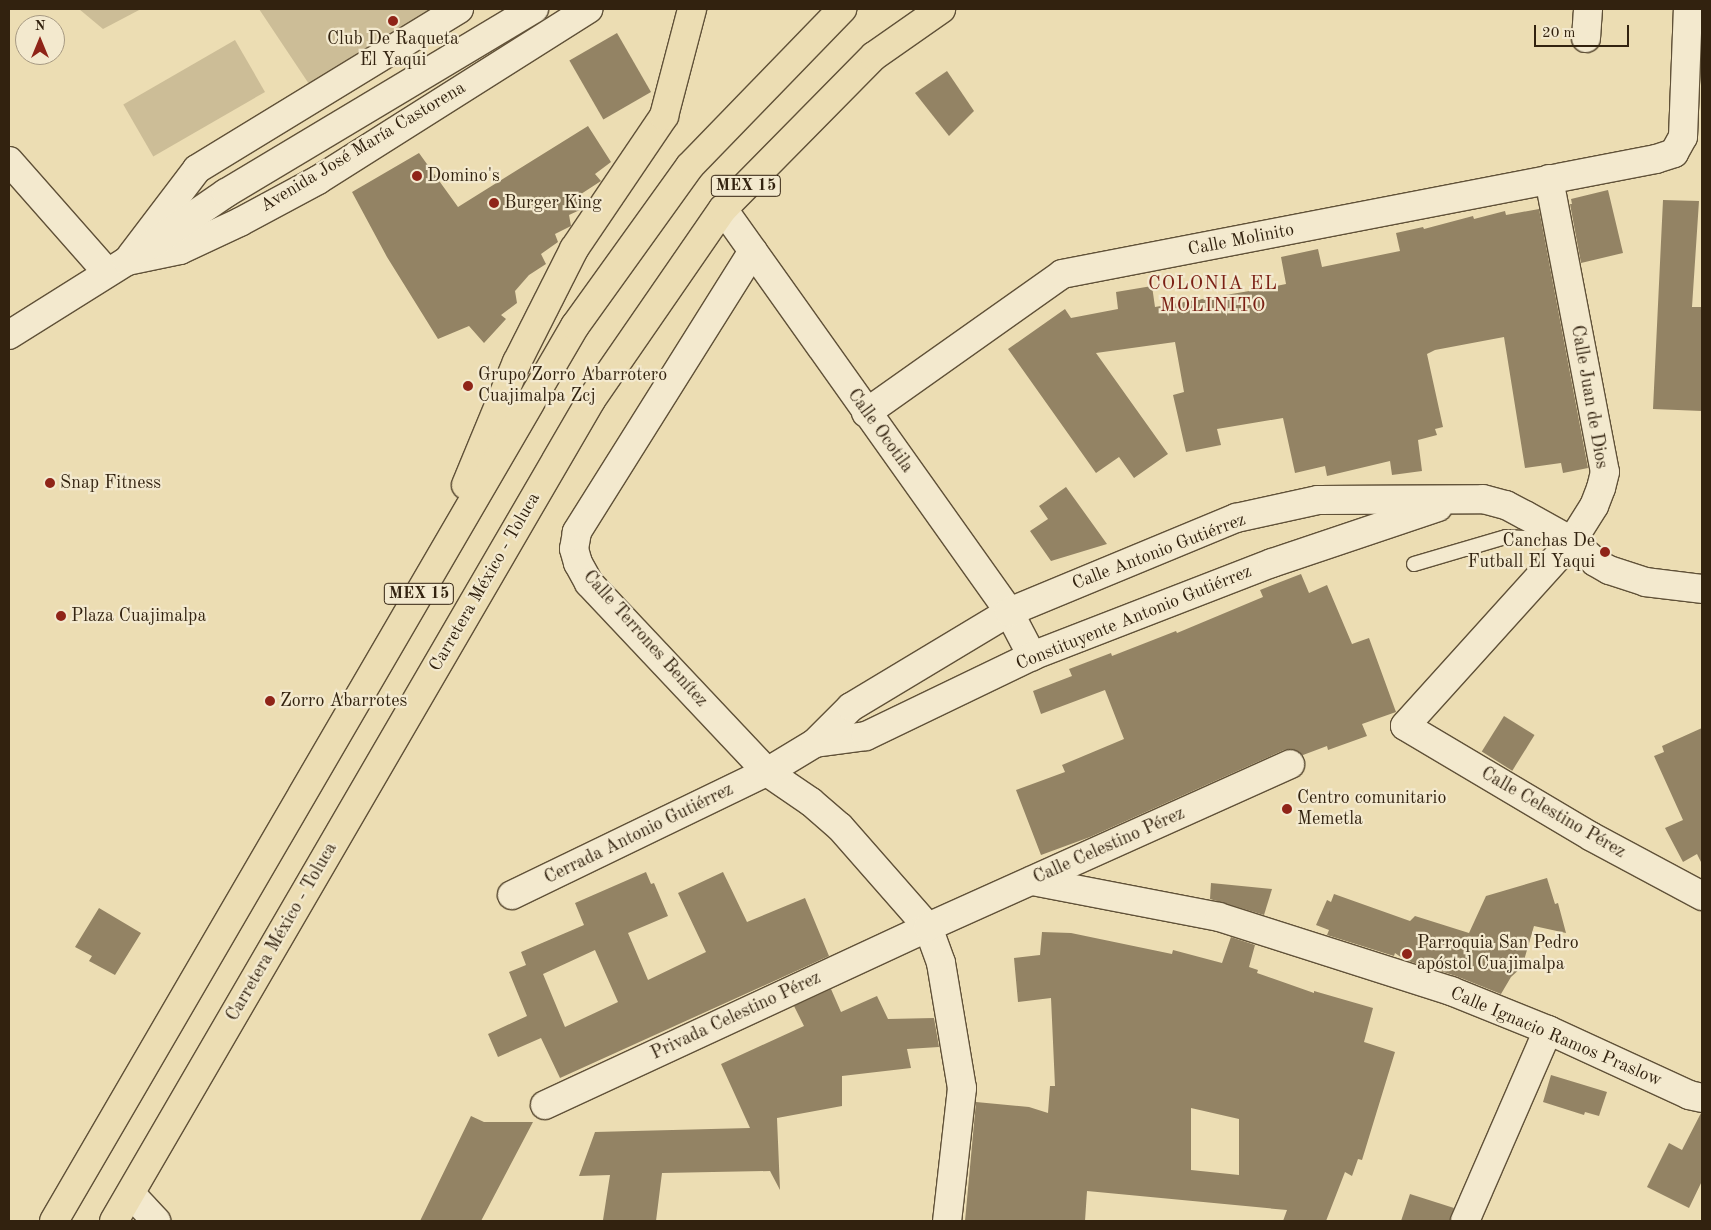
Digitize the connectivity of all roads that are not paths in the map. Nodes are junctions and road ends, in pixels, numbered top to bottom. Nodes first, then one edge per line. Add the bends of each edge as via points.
1 (459, 9) edge
2 (534, 9) edge
3 (588, 9) edge
4 (692, 9) edge
5 (842, 9) edge
6 (941, 9) edge
7 (1588, 9) edge
8 (1688, 9) edge
9 (1586, 38) dead end
10 (9, 161) edge
11 (1549, 179) junction
12 (723, 209) junction
13 (752, 251) junction
14 (117, 266) junction
15 (9, 335) edge
16 (866, 413) junction
17 (1458, 499) junction
18 (1572, 541) junction
19 (1414, 564) dead end
20 (425, 583) junction
21 (1702, 589) edge
22 (1009, 612) junction
23 (1032, 656) junction
24 (1405, 726) joint
25 (815, 743) junction
26 (1290, 764) dead end
27 (767, 772) junction
28 (1032, 881) junction
29 (512, 895) dead end
30 (1702, 896) edge
31 (928, 927) junction
32 (1548, 1030) junction
33 (1702, 1098) edge
34 (545, 1105) dead end
35 (131, 1194) junction
36 (54, 1221) edge
37 (114, 1221) edge
38 (156, 1221) edge
39 (947, 1221) edge
40 (1465, 1221) edge

1 - 14 street, Avenida José María Castorena via 197,169
2 - 14 street, Avenida José María Castorena via 226,193
3 - 14 street, Avenida José María Castorena via 318,180 180,250
4 - 20 main road via 664,116 574,249 517,362
5 - 20 main road, MEX 15 via 690,166 575,326
6 - 12 main road, Carretera México - Toluca / MEX 15 via 874,56
7 - 9 street
8 - 11 street, Calle Molinito via 1683,137 1674,154
10 - 14 street
11 - 16 street, Calle Molinito via 1062,274
11 - 18 street, Calle Juan de Dios via 1605,472 1594,506
12 - 13 street, Calle Ocotila
12 - 35 main road, Carretera México - Toluca / MEX 15 via 591,400
13 - 16 street, Calle Ocotila
13 - 27 street, Calle Terrones Benítez via 577,532 574,549 589,583
14 - 15 street, Avenida José María Castorena
16 - 22 street, Calle Ocotila
17 - 18 street, Calle Antonio Gutiérrez via 1483,499 1506,505
17 - 22 street, Calle Antonio Gutiérrez via 1318,500 1236,518
17 - 23 street, Constituyente Antonio Gutiérrez via 1272,563
18 - 19 lane via 1506,537
18 - 21 street, Calle Antonio Gutiérrez via 1609,570 1646,582
18 - 24 street, Calle Juan de Dios
20 - 36 main road, MEX 15
22 - 23 street, Calle Ocotila
22 - 25 street, Constituyente Antonio Gutiérrez via 850,707
23 - 25 street, Constituyente Antonio Gutiérrez via 866,736
24 - 30 street, Calle Celestino Pérez via 1592,837
25 - 27 street, Constituyente Antonio Gutiérrez
26 - 28 street, Calle Celestino Pérez
27 - 29 street, Cerrada Antonio Gutiérrez
27 - 31 street, Calle Terrones Benítez via 811,802 840,827
28 - 31 street, Calle Celestino Pérez
28 - 32 street, Calle Ignacio Ramos Praslow via 1219,917 1451,990
31 - 34 street, Privada Celestino Pérez
31 - 39 street via 941,963 962,1088
32 - 33 street, Calle Ignacio Ramos Praslow via 1689,1095
32 - 40 street
35 - 37 main road, Carretera México - Toluca / MEX 15
35 - 38 street

